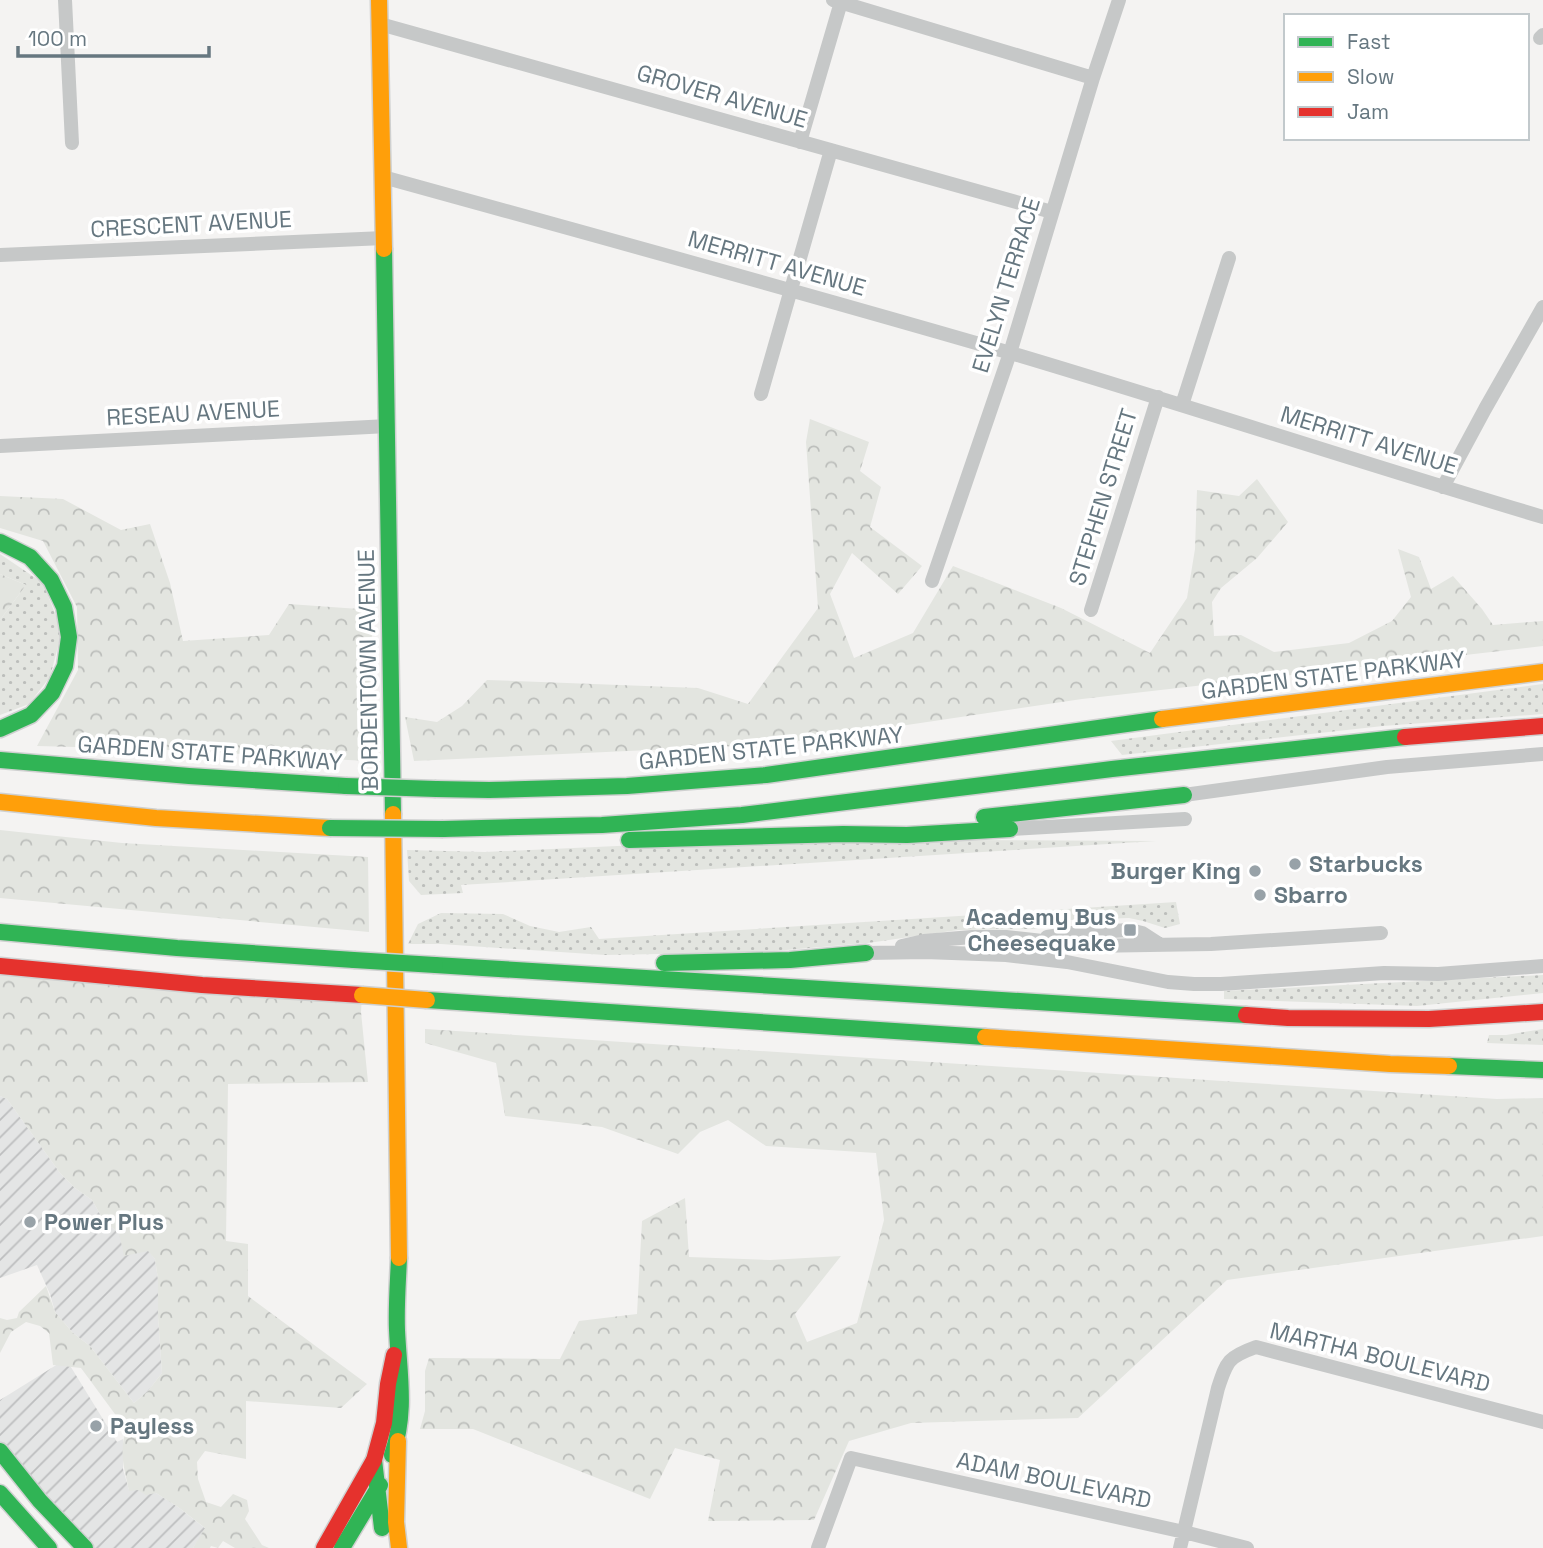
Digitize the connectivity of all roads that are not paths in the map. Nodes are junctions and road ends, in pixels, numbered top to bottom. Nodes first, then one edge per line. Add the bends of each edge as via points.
1 (65, 0) edge
2 (379, 0) edge
3 (1119, 0) edge
4 (837, 1) edge
5 (380, 23) junction
6 (1093, 78) junction
7 (800, 142) junction
8 (72, 143) dead end
9 (831, 150) junction
10 (383, 177) junction
11 (1052, 212) junction
12 (384, 238) junction
13 (0, 255) edge
14 (1229, 258) dead end
15 (790, 290) junction
16 (1543, 307) edge
17 (1010, 353) junction
18 (761, 394) dead end
19 (1158, 397) junction
20 (1182, 405) junction
21 (388, 426) junction
22 (0, 446) edge
23 (1443, 487) junction
24 (1543, 517) edge
25 (0, 542) edge
26 (932, 581) dead end
27 (1091, 610) dead end
28 (1543, 672) edge
29 (1543, 726) edge
30 (0, 729) edge
31 (1543, 754) edge
32 (0, 760) edge
33 (1184, 795) joint
34 (0, 802) edge
35 (1185, 819) dead end
36 (443, 830) junction
37 (1010, 830) joint
38 (843, 834) junction
39 (0, 932) edge
40 (1381, 933) dead end
41 (866, 953) junction
42 (0, 965) edge
43 (1543, 966) edge
44 (523, 971) junction
45 (1543, 1012) edge
46 (1543, 1056) edge
47 (1390, 1063) junction
48 (1543, 1070) edge
49 (398, 1339) junction
50 (1543, 1422) edge
51 (398, 1441) junction
52 (0, 1451) edge
53 (374, 1460) junction
54 (378, 1489) junction
55 (0, 1493) edge
56 (1184, 1532) junction
57 (48, 1548) edge
58 (85, 1548) edge
59 (324, 1548) edge
60 (342, 1548) edge
61 (385, 1548) edge
62 (399, 1548) edge
63 (818, 1548) edge
64 (1180, 1548) edge
65 (1247, 1548) edge

1 - 8 street
2 - 5 main road, BORDENTOWN AVENUE
3 - 6 street, EVELYN TERRACE
4 - 6 street
4 - 7 street
5 - 7 street, GROVER AVENUE
5 - 10 main road, BORDENTOWN AVENUE
6 - 11 street, EVELYN TERRACE
7 - 9 street, GROVER AVENUE
9 - 11 street, GROVER AVENUE
9 - 15 street
10 - 12 main road, BORDENTOWN AVENUE
10 - 15 street, MERRITT AVENUE
11 - 17 street, EVELYN TERRACE
12 - 13 street, CRESCENT AVENUE
12 - 21 main road, BORDENTOWN AVENUE
14 - 20 street
15 - 17 street, MERRITT AVENUE
15 - 18 street
16 - 23 street
17 - 19 street, MERRITT AVENUE
17 - 26 street, EVELYN TERRACE
19 - 20 street, MERRITT AVENUE
19 - 27 street, STEPHEN STREET
20 - 23 street, MERRITT AVENUE
21 - 22 street, RESEAU AVENUE
21 - 49 main road, BORDENTOWN AVENUE
23 - 24 street, MERRITT AVENUE
25 - 30 main road via 22,551 49,575 61,595 70,631 65,667 55,689 29,715
28 - 32 main road, GARDEN STATE PARKWAY, bridge via 754,776 662,784 489,790 346,786
29 - 36 main road via 1113,768 743,814 608,825
31 - 33 street via 1387,767
33 - 38 main road
34 - 36 main road, bridge via 156,818
35 - 37 street
36 - 38 main road via 542,842
37 - 38 main road
39 - 44 main road, bridge
40 - 41 street via 1159,944 1130,930 1029,940 954,938
41 - 43 street via 1006,955 1194,984
41 - 44 main road
42 - 47 main road, bridge via 214,986
44 - 45 main road via 1288,1018 1430,1019
46 - 47 main road via 1465,1054
47 - 48 main road
49 - 51 main road, BORDENTOWN AVENUE via 403,1390
49 - 53 main road, BORDENTOWN AVENUE
50 - 56 street, MARTHA BOULEVARD via 1256,1347 1225,1365
51 - 54 main road, BORDENTOWN AVENUE
51 - 62 main road
52 - 58 main road
53 - 54 main road
53 - 59 main road, BORDENTOWN AVENUE
54 - 60 main road, BORDENTOWN AVENUE
54 - 61 main road
55 - 57 main road
56 - 63 street, ADAM BOULEVARD via 851,1458
56 - 64 street
56 - 65 street, ADAM BOULEVARD

